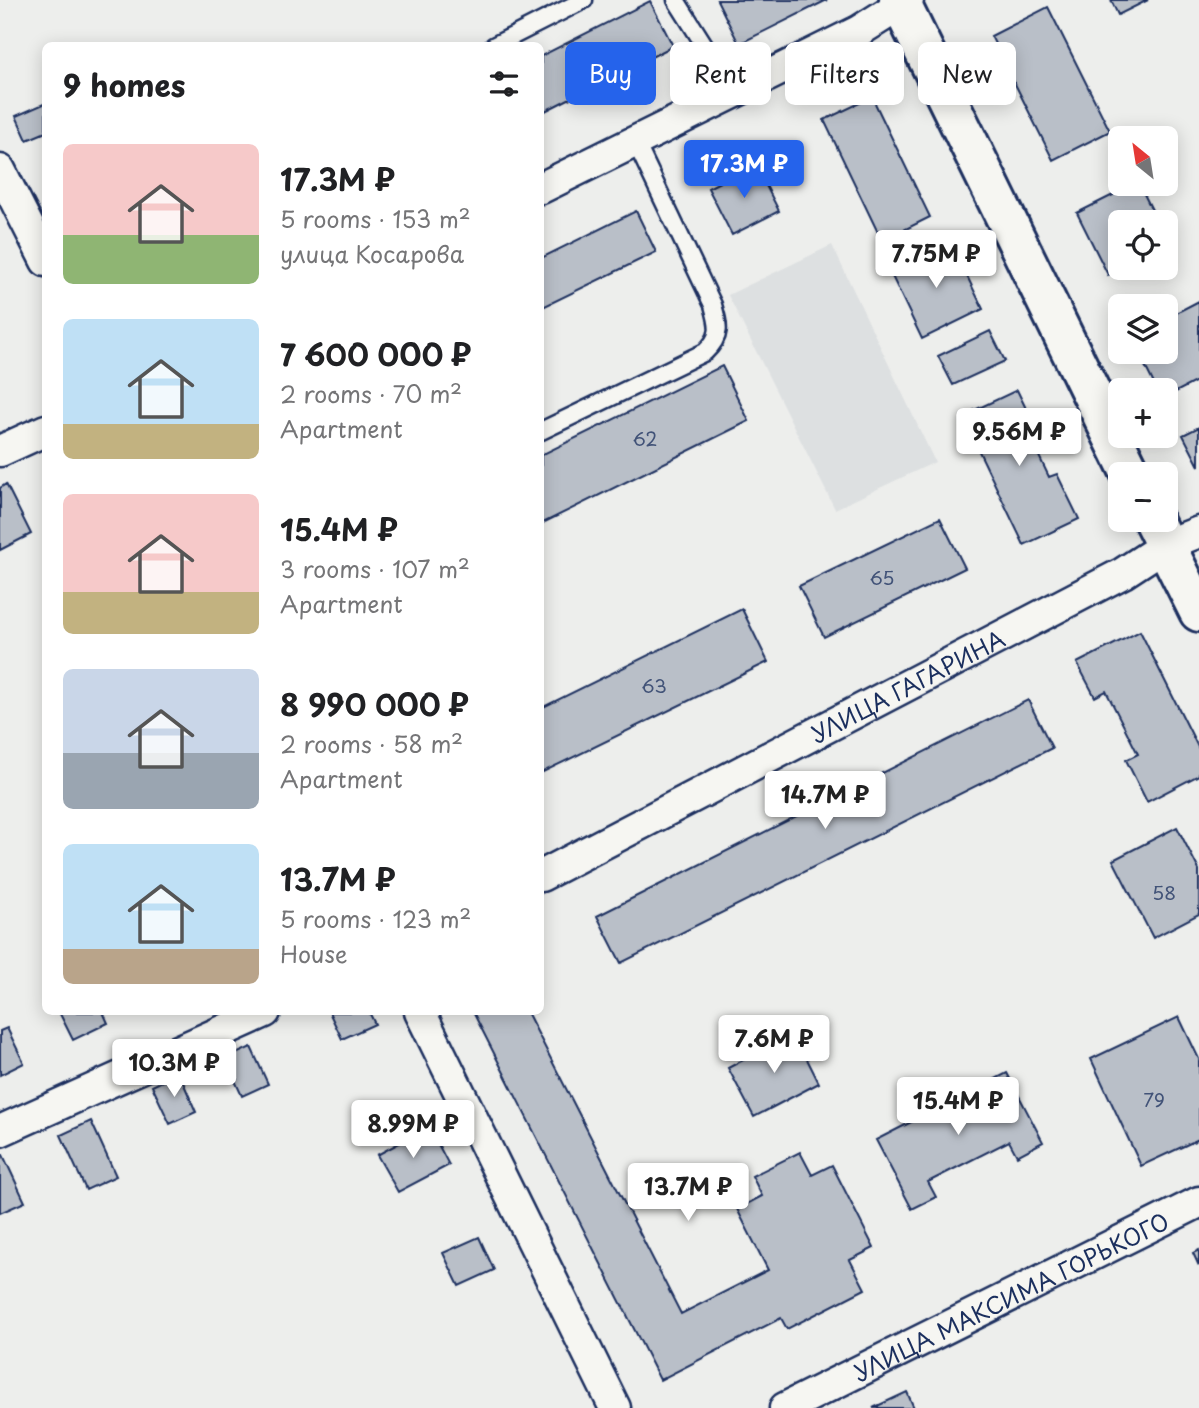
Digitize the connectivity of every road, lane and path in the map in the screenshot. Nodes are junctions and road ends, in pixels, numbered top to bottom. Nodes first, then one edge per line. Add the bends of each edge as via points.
1 (584, 0) edge
2 (676, 0) edge
3 (902, 1) edge
4 (501, 42) edge
5 (702, 42) edge
6 (771, 74) edge
7 (708, 105) edge
8 (635, 141) junction
9 (0, 170) edge
10 (544, 186) edge
11 (42, 253) edge
12 (544, 430) edge
13 (42, 432) edge
14 (0, 451) edge
15 (1125, 462) edge
16 (1173, 532) edge
17 (1199, 612) edge
18 (544, 874) edge
19 (258, 1015) edge
20 (421, 1015) edge
21 (0, 1131) edge
22 (1199, 1202) edge
23 (615, 1408) edge
24 (785, 1408) edge

1 - 4 lane
2 - 5 lane
3 - 6 street via 859,31
3 - 15 main road
7 - 8 street
8 - 10 street
8 - 12 lane via 713,305 718,320 715,342 705,352
9 - 11 street
13 - 14 street
16 - 17 main road
16 - 18 street, УЛИЦА ГАГАРИНА via 1123,573
19 - 21 street
20 - 23 street
22 - 24 street, УЛИЦА МАКСИМА ГОРЬКОГО

